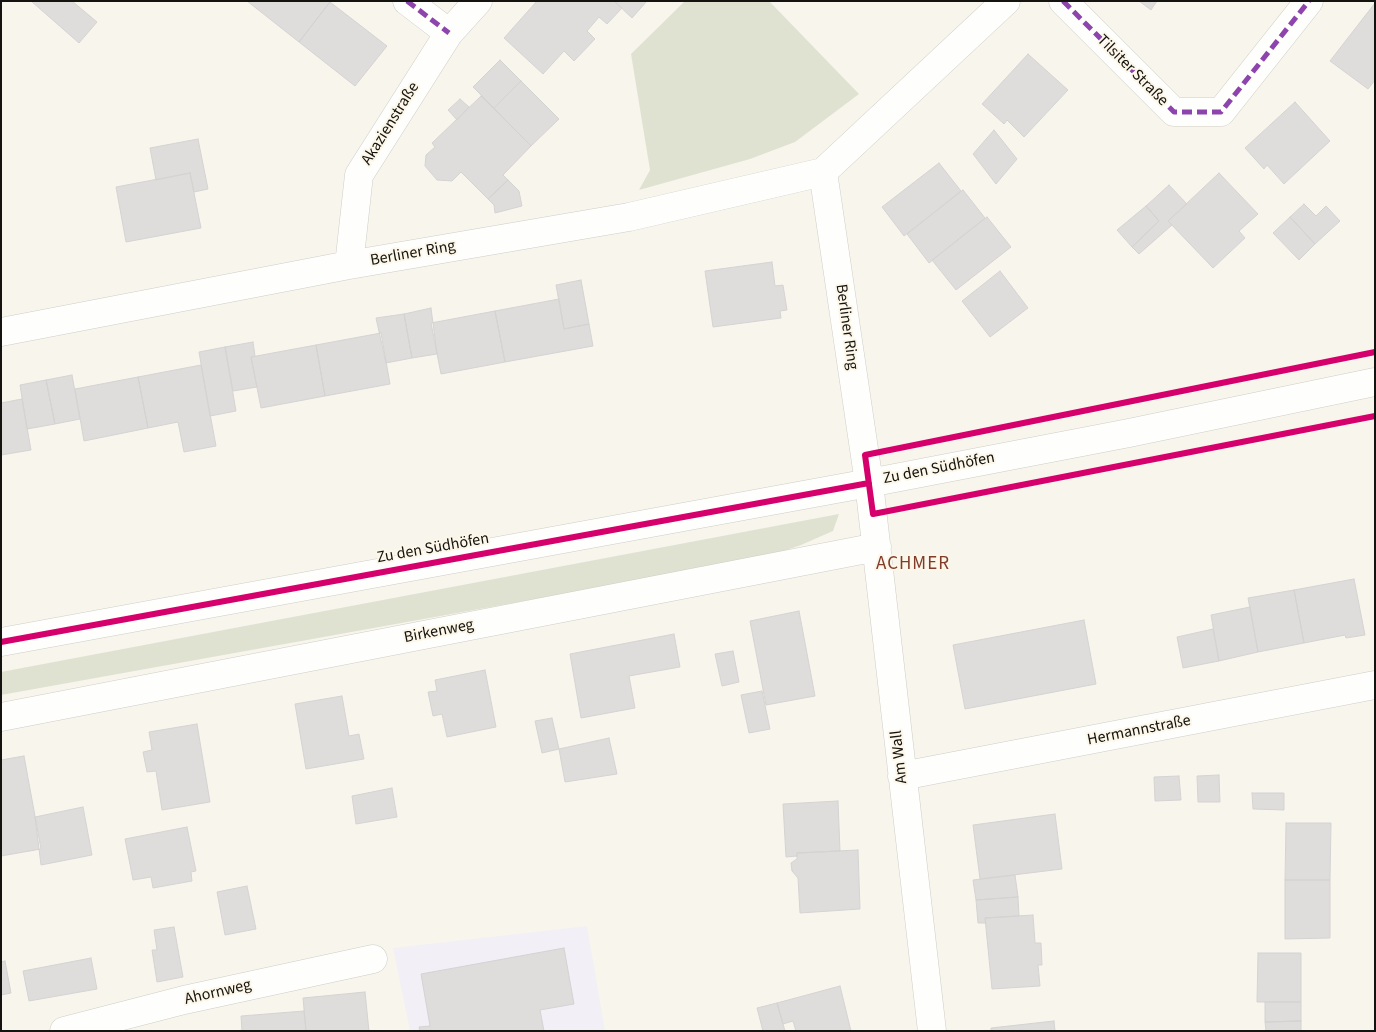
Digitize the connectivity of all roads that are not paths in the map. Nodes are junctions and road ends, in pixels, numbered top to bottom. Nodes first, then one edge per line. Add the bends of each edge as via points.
1 (407, 1) edge
2 (478, 1) edge
3 (1006, 1) edge
4 (1063, 1) edge
5 (1309, 1) edge
6 (449, 32) junction
7 (823, 172) junction
8 (349, 265) junction
9 (1, 332) edge
10 (1375, 382) edge
11 (869, 483) junction
12 (877, 547) junction
13 (1, 642) edge
14 (1375, 685) edge
15 (1, 717) edge
16 (902, 776) junction
17 (373, 959) dead end
18 (64, 1031) edge
19 (932, 1031) edge

1 - 6 street
2 - 6 street, Akazienstraße
3 - 7 street
4 - 5 street, Tilsiter Straße via 1174,112 1221,112
6 - 8 street, Akazienstraße via 359,175
7 - 8 street, Berliner Ring via 628,217
7 - 11 street, Berliner Ring
8 - 9 street, Berliner Ring
10 - 11 street, Zu den Südhöfen
11 - 12 street, Am Wall
11 - 13 street, Zu den Südhöfen
12 - 15 street, Birkenweg
12 - 16 street, Am Wall
14 - 16 street, Hermannstraße
16 - 19 street, Am Wall
17 - 18 street, Ahornweg via 184,1000

